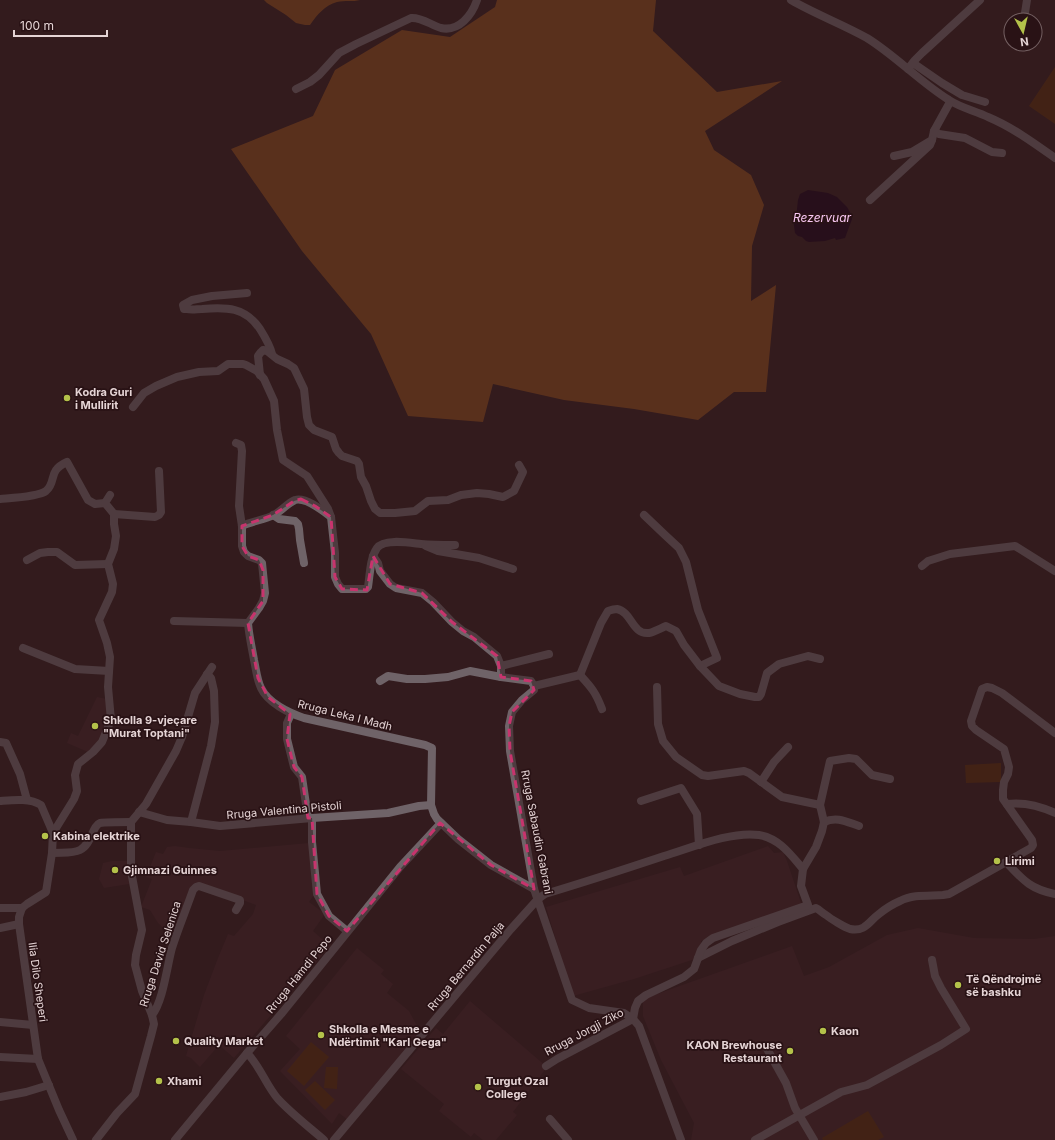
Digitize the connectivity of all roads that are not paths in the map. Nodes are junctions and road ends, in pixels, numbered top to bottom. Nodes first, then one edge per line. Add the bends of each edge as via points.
1 (477, 0) edge
2 (791, 0) edge
3 (980, 0) edge
4 (1027, 0) edge
5 (1025, 12) edge
6 (911, 66) junction
7 (296, 89) dead end
8 (950, 102) junction
9 (986, 102) dead end
10 (934, 131) junction
11 (932, 140) junction
12 (1002, 153) dead end
13 (894, 156) dead end
14 (1055, 158) edge
15 (870, 200) dead end
16 (247, 293) dead end
17 (272, 354) junction
18 (260, 375) junction
19 (133, 406) dead end
20 (236, 443) dead end
21 (519, 465) dead end
22 (159, 471) dead end
23 (110, 495) dead end
24 (0, 499) edge
25 (106, 503) junction
26 (114, 514) junction
27 (273, 515) junction
28 (644, 515) dead end
29 (331, 517) junction
30 (242, 526) junction
31 (421, 544) junction
32 (455, 545) dead end
33 (373, 556) junction
34 (27, 560) dead end
35 (304, 563) dead end
36 (108, 564) junction
37 (922, 566) dead end
38 (513, 569) dead end
39 (1055, 571) edge
40 (174, 621) dead end
41 (248, 623) junction
42 (23, 648) dead end
43 (549, 654) dead end
44 (820, 659) dead end
45 (500, 666) junction
46 (700, 666) junction
47 (109, 671) junction
48 (580, 675) junction
49 (501, 677) junction
50 (380, 681) dead end
51 (534, 686) junction
52 (657, 687) dead end
53 (602, 709) dead end
54 (291, 714) junction
55 (1055, 733) edge
56 (0, 742) edge
57 (788, 747) dead end
58 (890, 779) dead end
59 (761, 782) junction
60 (27, 800) junction
61 (0, 801) edge
62 (641, 801) dead end
63 (1007, 804) junction
64 (431, 805) junction
65 (820, 805) junction
66 (139, 812) junction
67 (1055, 813) edge
68 (310, 818) junction
69 (131, 822) junction
70 (191, 822) junction
71 (824, 822) junction
72 (441, 823) junction
73 (859, 826) dead end
74 (53, 832) junction
75 (699, 845) junction
76 (52, 853) junction
77 (1006, 862) junction
78 (803, 869) junction
79 (534, 889) junction
80 (1055, 894) edge
81 (538, 899) junction
82 (0, 908) edge
83 (22, 908) junction
84 (236, 910) dead end
85 (19, 924) junction
86 (0, 928) edge
87 (347, 931) junction
88 (698, 958) junction
89 (932, 960) dead end
90 (152, 1015) junction
91 (633, 1019) junction
92 (0, 1022) edge
93 (33, 1025) junction
94 (766, 1047) dead end
95 (247, 1053) junction
96 (0, 1057) edge
97 (38, 1059) junction
98 (546, 1066) dead end
99 (49, 1085) junction
100 (0, 1097) edge
101 (800, 1116) junction
102 (550, 1119) dead end
103 (73, 1140) edge
104 (96, 1140) edge
105 (175, 1140) edge
106 (324, 1140) edge
107 (334, 1140) edge
108 (568, 1140) edge
109 (681, 1140) edge
110 (755, 1140) edge
111 (814, 1140) edge

1 - 7 street via 474,9 459,25 440,28 411,18 339,53 319,76
2 - 6 street via 867,38
3 - 6 street
4 - 5 street
6 - 8 street via 928,86
6 - 9 street via 962,94
8 - 10 street
8 - 14 street via 988,116
10 - 11 street
10 - 12 street via 965,138 992,152
11 - 13 street via 912,152
11 - 15 street via 930,145
16 - 17 street via 212,296 192,300 183,305 184,309 191,310 225,309 245,313 258,327
17 - 18 street via 264,350 258,356
17 - 21 street via 294,368 304,389 309,425 314,430 332,437 342,456 357,461 371,501 380,513 414,511 428,500 448,500 477,494 503,497 514,491 523,472
18 - 19 street via 246,365 228,364 218,370 184,375 156,386 144,393
18 - 29 street via 274,401 283,460 307,476
20 - 30 street via 242,451 239,506
22 - 26 street via 159,515 155,517
23 - 25 street
24 - 25 street via 40,494 47,490 52,475 60,465 67,462 88,500 95,504
25 - 26 street
26 - 36 street via 116,536
27 - 29 street via 301,499
27 - 30 street
27 - 35 street via 298,524
28 - 46 street via 679,548 686,562 698,610 717,658
29 - 33 street via 336,553 335,577 342,589 366,590
30 - 41 street via 244,552 262,564 265,593 263,601
31 - 32 street
31 - 33 street via 387,542 376,548
31 - 38 street via 438,551 479,558
33 - 45 street via 390,584 396,588 422,593 452,622 497,656
34 - 36 street via 40,554 57,552 75,565
36 - 47 street via 113,588 99,620 110,657
37 - 39 street via 928,561 950,554 1015,546
40 - 41 street
41 - 54 street, Rruga Leka I Madh via 261,688 268,698
42 - 47 street via 75,669
43 - 45 street
44 - 46 street via 808,656 779,664 767,674 759,697 740,694 719,686
45 - 49 street
46 - 48 street via 676,631 666,626 650,633 643,633 625,612 616,609 608,611
47 - 74 street via 111,720 102,742 78,764 75,775 77,792
48 - 51 street
48 - 53 street via 593,688
49 - 50 street via 470,671 448,677 424,679 388,676
49 - 51 street via 531,681
51 - 79 street, Rruga Sabaudin Gabrani via 534,690 512,712 509,726 510,751
52 - 59 street via 658,724 663,740 676,757 702,775 744,771
54 - 64 street, Rruga Leka I Madh via 432,748
54 - 68 street via 287,724 287,739 294,766 302,777
55 - 63 street via 1002,693 987,687 982,689 971,721 972,726 1004,749 1009,767 1002,790 1003,799
56 - 60 street via 6,743 20,774
57 - 59 street
58 - 65 street via 872,775 856,758 830,761
59 - 65 street via 782,797
60 - 61 street
60 - 74 street via 41,805
62 - 75 street via 681,788 697,814
63 - 67 street via 1025,804
63 - 77 street via 1032,840 1032,845
64 - 68 street, Rruga Valentina Pistoli via 388,813
64 - 72 street, Rruga Leka I Madh
65 - 71 street
66 - 69 street
66 - 70 street, Rruga Valentina Pistoli via 167,820
66 - 70 street via 176,751 195,694 210,670 215,722
68 - 70 street, Rruga Valentina Pistoli via 220,826
68 - 87 street via 317,894 329,916
69 - 76 street via 100,823 82,849
69 - 90 street via 131,870 142,930 136,964 142,991
71 - 73 street via 837,819
71 - 78 street via 816,847
72 - 79 street, Rruga Leka I Madh via 491,865
72 - 87 street, Rruga Hamdi Pepo via 400,867
74 - 76 street
75 - 78 street via 728,837 760,835 785,848
75 - 81 street via 546,894
76 - 83 street via 46,892
77 - 80 street via 1025,882
77 - 88 street via 948,894 901,900 878,914 865,927 850,928 816,908 732,941
78 - 88 street via 801,886 808,905 713,938 706,943
79 - 81 street, Rruga Sabaudin Gabrani
81 - 91 street, Rruga Sabaudin Gabrani via 572,1000 588,1008 624,1013
81 - 107 street, Rruga Bernardin Palja
82 - 83 street
83 - 85 street, Ilia Dilo Sheperi
84 - 90 street, Rruga David Selenica via 240,900 199,886 193,890 172,948 159,1002
85 - 86 street
85 - 93 street, Ilia Dilo Sheperi
87 - 95 street, Rruga Hamdi Pepo
88 - 91 street via 694,969 684,977 638,1001
89 - 101 street via 935,976 966,1029 867,1085 841,1092
90 - 104 street, Rruga David Selenica via 153,1029 135,1094
91 - 98 street, Rruga Jorgji Ziko
91 - 109 street via 639,1026
92 - 93 street
93 - 97 street, Ilia Dilo Sheperi
94 - 101 street via 786,1082
95 - 105 street, Rruga Hamdi Pepo
95 - 106 street via 277,1098
96 - 97 street
97 - 99 street, Ilia Dilo Sheperi
99 - 100 street
99 - 103 street, Ilia Dilo Sheperi
101 - 110 street
101 - 111 street
102 - 108 street

